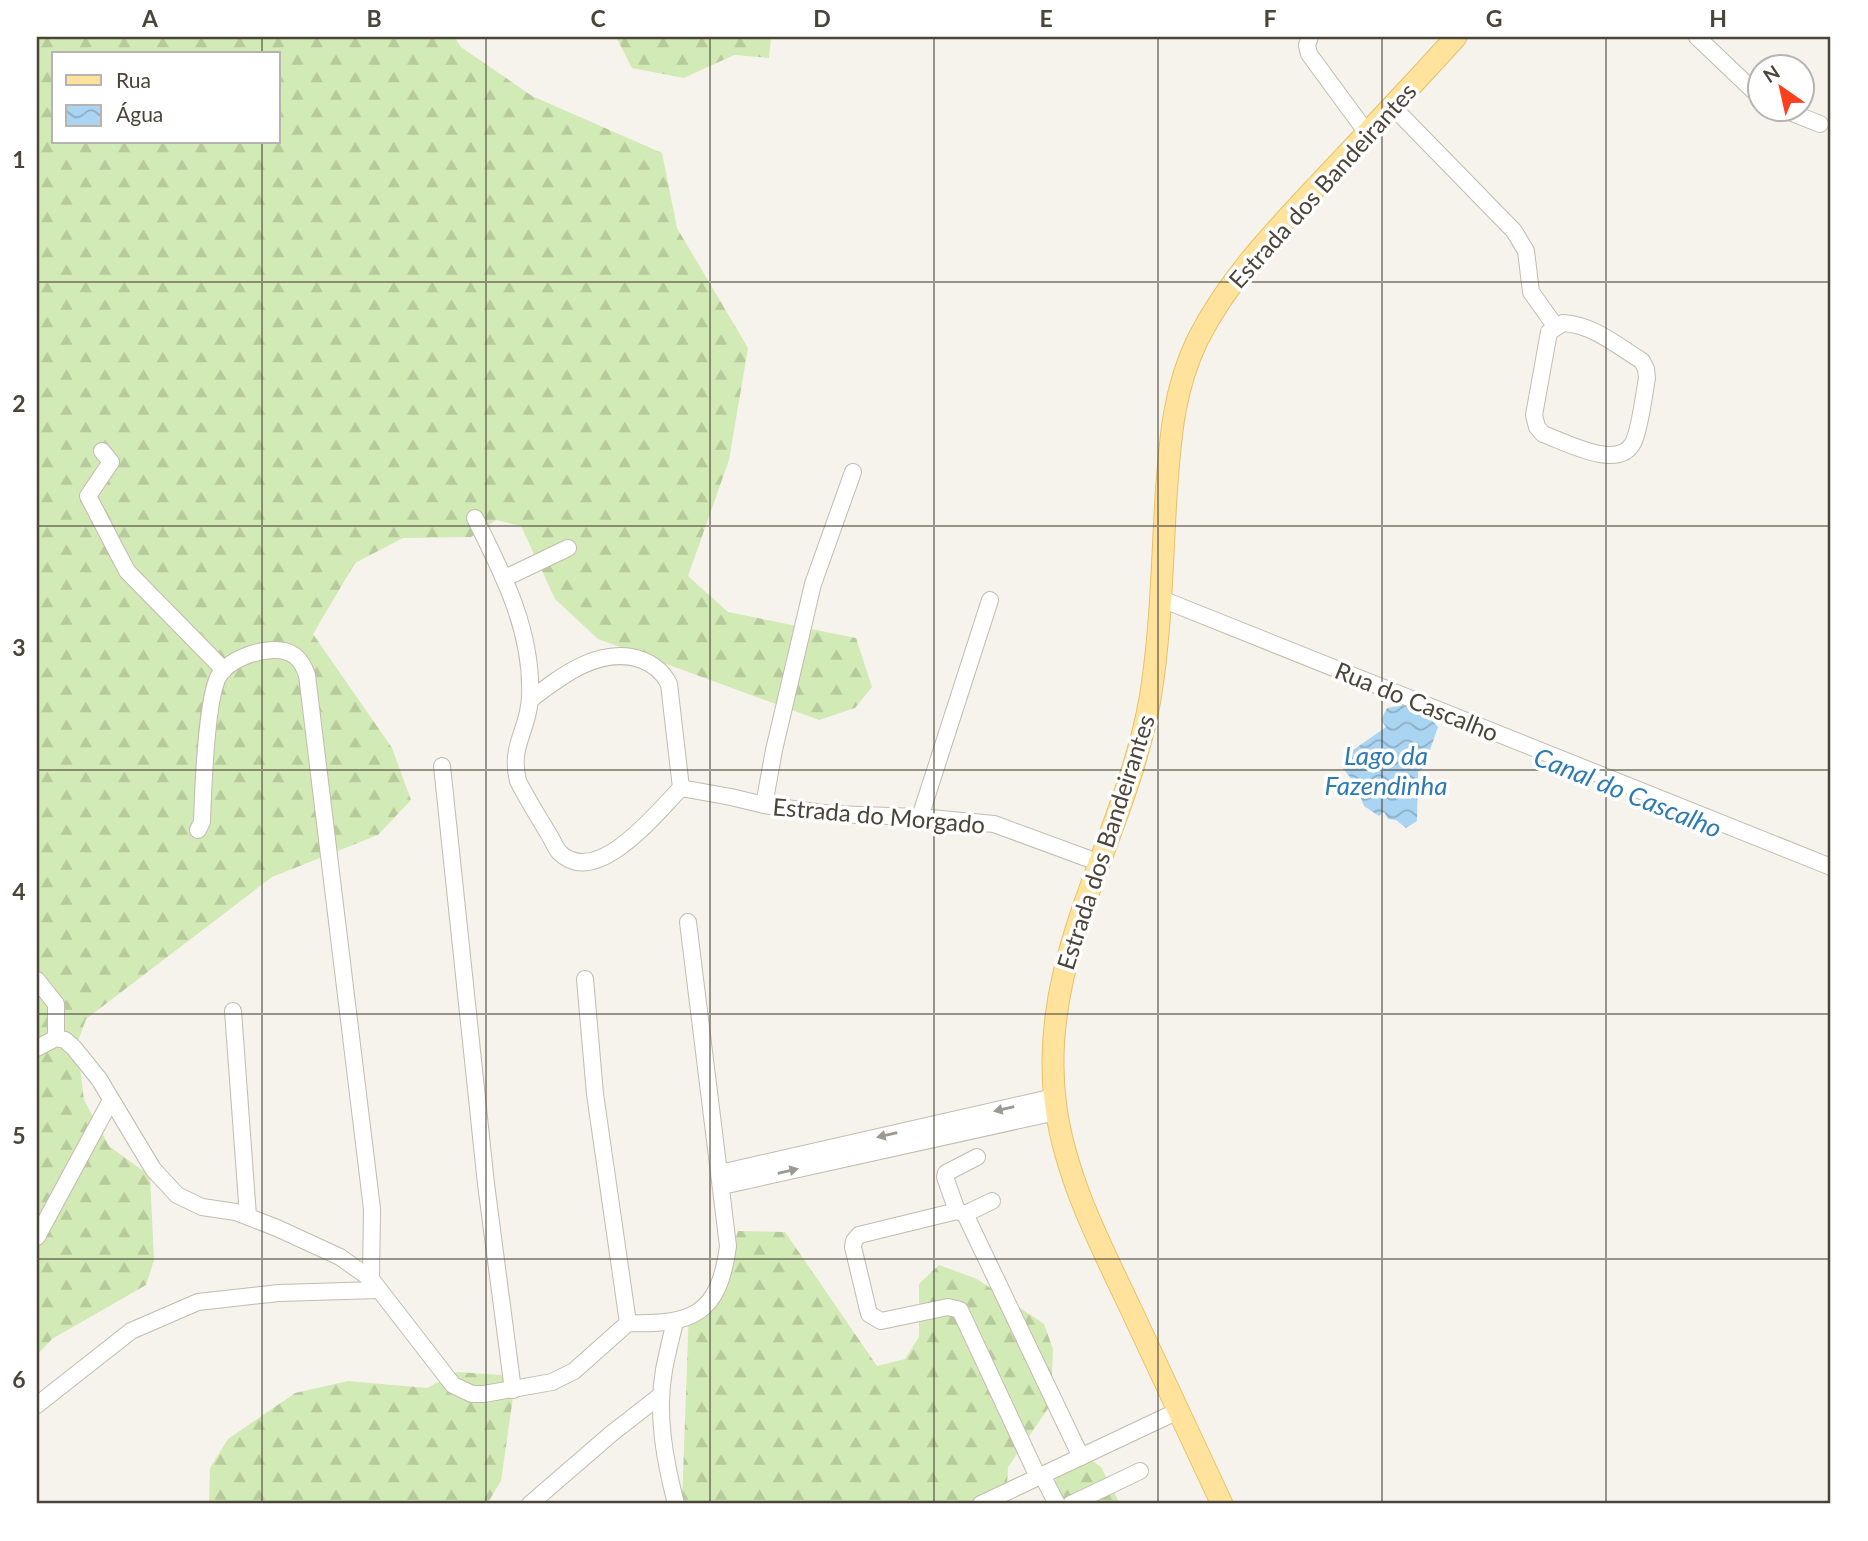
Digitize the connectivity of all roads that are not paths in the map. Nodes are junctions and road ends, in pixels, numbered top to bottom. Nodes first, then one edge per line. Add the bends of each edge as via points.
1 (1310, 37) edge
2 (1456, 37) edge
3 (1697, 37) edge
4 (1745, 83) edge
5 (1392, 106) junction
6 (1815, 122) edge
7 (1820, 124) dead end
8 (1367, 132) junction
9 (1556, 327) junction
10 (102, 451) dead end
11 (853, 472) dead end
12 (475, 518) dead end
13 (568, 548) dead end
14 (505, 578) junction
15 (1159, 598) junction
16 (990, 600) dead end
17 (224, 670) junction
18 (530, 700) junction
19 (442, 766) dead end
20 (681, 788) junction
21 (764, 805) junction
22 (920, 817) junction
23 (198, 830) dead end
24 (1100, 863) junction
25 (1831, 867) edge
26 (688, 922) dead end
27 (585, 979) dead end
28 (37, 980) edge
29 (233, 1011) dead end
30 (56, 1038) junction
31 (37, 1048) edge
32 (111, 1100) junction
33 (1055, 1105) junction
34 (977, 1157) dead end
35 (721, 1180) junction
36 (992, 1201) dead end
37 (961, 1213) junction
38 (247, 1216) junction
39 (37, 1237) edge
40 (375, 1284) junction
41 (675, 1322) junction
42 (628, 1323) junction
43 (513, 1390) junction
44 (661, 1395) junction
45 (37, 1405) edge
46 (1178, 1411) junction
47 (1081, 1457) junction
48 (1140, 1471) dead end
49 (1040, 1476) junction
50 (530, 1504) edge
51 (676, 1504) edge
52 (981, 1504) edge
53 (1057, 1504) edge
54 (1072, 1504) edge
55 (1222, 1504) edge

1 - 8 street via 1309,54
2 - 5 main road, Estrada dos Bandeirantes
3 - 4 street
5 - 8 main road, Estrada dos Bandeirantes
5 - 9 street via 1514,231 1526,251 1531,292
6 - 7 street
8 - 15 main road, Estrada dos Bandeirantes via 1255,253 1215,309 1187,362 1171,420
9 - 9 street via 1549,332 1534,415 1537,427 1543,434 1607,457 1625,453 1634,442 1647,378 1642,361 1580,324
10 - 17 street via 111,463 88,496 127,571
11 - 21 street via 813,584
12 - 14 street
13 - 14 street
14 - 18 street via 525,641
15 - 24 main road, Estrada dos Bandeirantes via 1149,701
15 - 25 street, Rua do Cascalho
16 - 22 street
17 - 23 street via 213,691
17 - 40 street via 261,651 283,649 295,654 307,675 372,1209
18 - 20 street via 553,682 607,655 625,654 646,661 662,672 669,684
18 - 20 street via 515,768 525,796 559,852 575,863 606,857
19 - 43 street via 486,1184
20 - 21 street, Estrada do Morgado
21 - 22 street, Estrada do Morgado via 831,814
22 - 24 street, Estrada do Morgado via 994,824
24 - 33 main road, Estrada dos Bandeirantes via 1066,957 1056,1003
26 - 35 street
27 - 42 street via 595,1094
28 - 30 street via 56,1004
29 - 38 street
30 - 31 street
30 - 32 street via 74,1048
32 - 38 street via 153,1169 177,1195 202,1207
32 - 39 street
33 - 35 street
33 - 46 main road, Estrada dos Bandeirantes via 1062,1142 1091,1225
34 - 37 street via 946,1173
35 - 41 street via 728,1246 725,1268 717,1292 705,1307
36 - 37 street
37 - 47 street
37 - 49 street via 859,1235 853,1247 869,1314 881,1321 948,1307 960,1310
38 - 40 street via 340,1257
40 - 43 street via 453,1385 472,1394
40 - 45 street via 198,1302 131,1331
41 - 42 street
41 - 44 street
42 - 43 street via 574,1371 552,1382
44 - 50 street
44 - 51 street via 665,1460
46 - 47 street
46 - 55 main road, Estrada dos Bandeirantes
47 - 49 street
48 - 54 street
49 - 52 street
49 - 53 street

